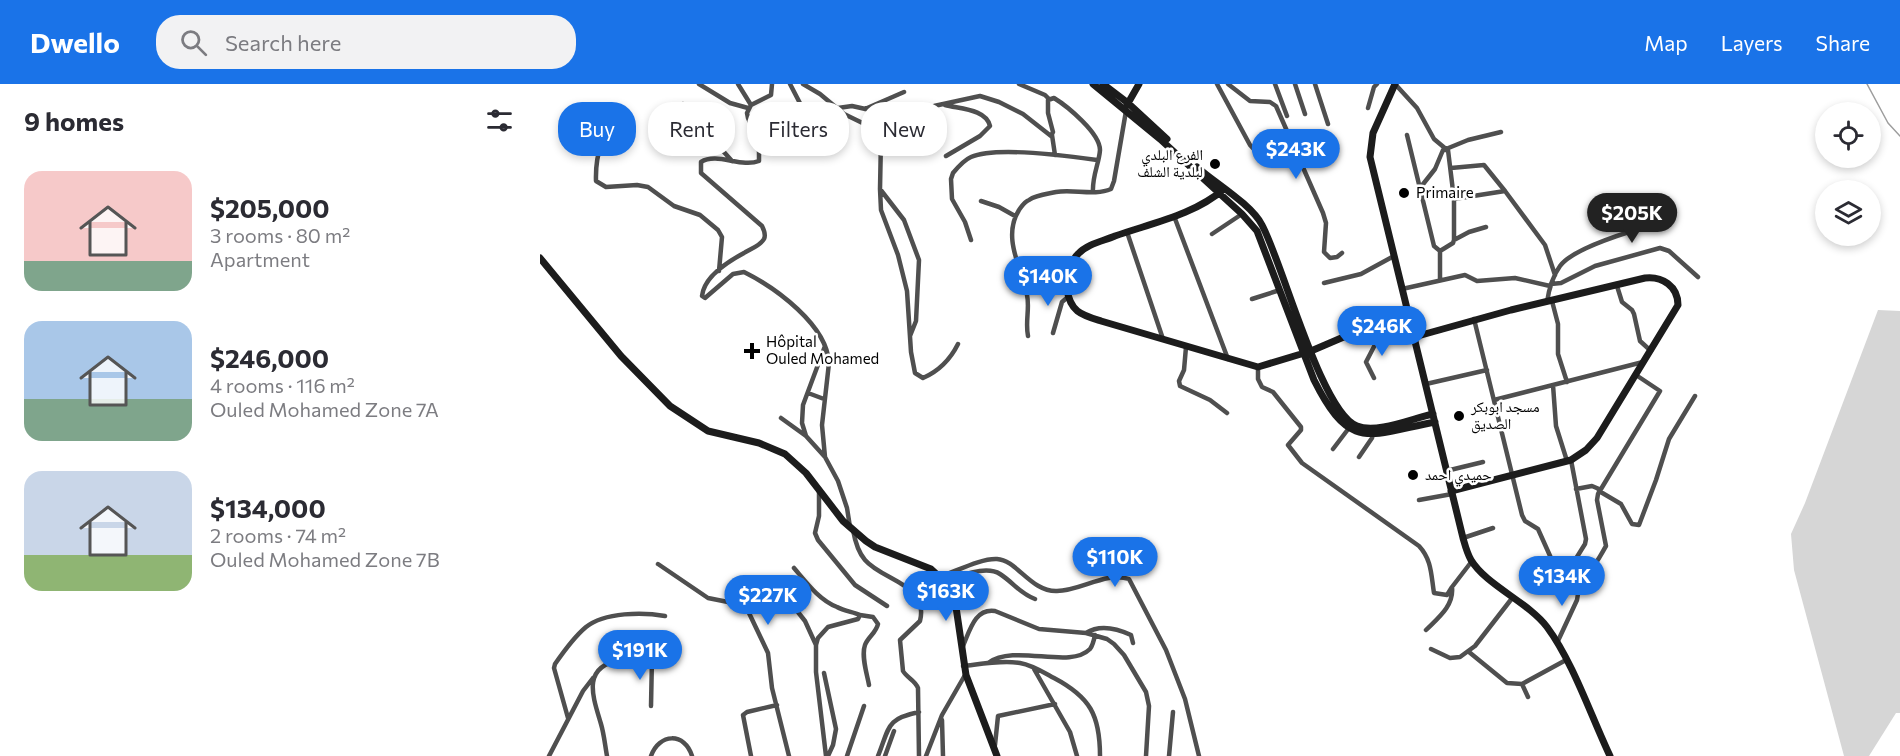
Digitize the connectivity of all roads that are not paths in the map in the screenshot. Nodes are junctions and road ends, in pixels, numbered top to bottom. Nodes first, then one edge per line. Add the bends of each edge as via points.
1 (699, 84) edge
2 (738, 84) edge
3 (772, 84) edge
4 (790, 84) edge
5 (803, 84) edge
6 (1019, 84) edge
7 (1093, 84) edge
8 (1103, 84) edge
9 (1139, 84) edge
10 (1217, 84) edge
11 (1228, 84) edge
12 (1275, 84) edge
13 (1295, 84) edge
14 (1315, 84) edge
15 (1377, 84) edge
16 (1395, 84) edge
17 (904, 92) dead end
18 (1049, 99) junction
19 (747, 102) edge
20 (759, 102) edge
21 (799, 102) edge
22 (830, 102) edge
23 (881, 102) edge
24 (947, 104) edge
25 (747, 106) edge
26 (947, 106) edge
27 (1127, 107) junction
28 (1368, 108) dead end
29 (1305, 114) dead end
30 (849, 116) edge
31 (1287, 116) dead end
32 (1328, 124) dead end
33 (1501, 132) dead end
34 (1052, 135) junction
35 (1407, 135) dead end
36 (1446, 149) junction
37 (1055, 154) junction
38 (947, 155) edge
39 (598, 156) edge
40 (728, 156) edge
41 (759, 156) edge
42 (1097, 160) junction
43 (732, 161) junction
44 (1265, 161) dead end
45 (1451, 168) junction
46 (1420, 188) junction
47 (880, 189) junction
48 (1222, 191) junction
49 (1504, 191) junction
50 (1093, 192) junction
51 (1454, 199) junction
52 (981, 201) dead end
53 (1242, 214) junction
54 (1015, 216) junction
55 (1174, 216) junction
56 (1655, 225) dead end
57 (1486, 227) dead end
58 (1127, 232) junction
59 (1212, 234) dead end
60 (970, 240) dead end
61 (1454, 240) junction
62 (1440, 251) junction
63 (1342, 253) dead end
64 (1394, 256) junction
65 (540, 258) edge
66 (719, 271) junction
67 (1555, 275) junction
68 (1698, 277) dead end
69 (1440, 280) junction
70 (1324, 283) dead end
71 (1550, 285) junction
72 (1617, 286) junction
73 (1402, 289) junction
74 (1280, 290) junction
75 (1069, 296) junction
76 (1252, 299) dead end
77 (1550, 301) junction
78 (1474, 319) junction
79 (1053, 333) dead end
80 (1380, 335) junction
81 (910, 336) junction
82 (1028, 336) dead end
83 (1415, 337) junction
84 (1163, 339) junction
85 (825, 344) junction
86 (958, 344) dead end
87 (1186, 347) junction
88 (1651, 351) junction
89 (1307, 352) junction
90 (1228, 359) junction
91 (1644, 362) junction
92 (818, 367) junction
93 (1258, 367) junction
94 (828, 370) junction
95 (1486, 370) junction
96 (1636, 375) junction
97 (1374, 378) dead end
98 (1567, 382) junction
99 (1426, 384) junction
100 (1553, 385) junction
101 (808, 393) junction
102 (1695, 396) dead end
103 (824, 399) junction
104 (1494, 400) junction
105 (1227, 413) dead end
106 (781, 418) dead end
107 (1434, 418) junction
108 (1348, 428) junction
109 (1373, 434) junction
110 (806, 436) junction
111 (1333, 449) dead end
112 (825, 457) junction
113 (1359, 457) dead end
114 (1569, 461) junction
115 (1483, 462) dead end
116 (1446, 471) junction
117 (1512, 476) junction
118 (819, 489) junction
119 (1576, 489) junction
120 (1599, 490) junction
121 (1451, 492) junction
122 (1419, 500) dead end
123 (1493, 528) dead end
124 (851, 529) junction
125 (1463, 538) junction
126 (1472, 561) junction
127 (658, 564) dead end
128 (794, 568) dead end
129 (1567, 573) junction
130 (1581, 576) junction
131 (942, 579) junction
132 (1452, 587) junction
133 (786, 597) dead end
134 (1513, 597) junction
135 (1035, 599) dead end
136 (887, 606) dead end
137 (860, 615) junction
138 (665, 616) dead end
139 (1426, 630) dead end
140 (1086, 633) junction
141 (1095, 635) junction
142 (1133, 643) dead end
143 (1557, 644) junction
144 (816, 645) junction
145 (1431, 649) dead end
146 (961, 650) junction
147 (1469, 652) junction
148 (652, 657) junction
149 (1566, 660) junction
150 (666, 662) dead end
151 (985, 664) junction
152 (963, 666) junction
153 (1032, 666) junction
154 (824, 672) dead end
155 (966, 675) junction
156 (593, 678) junction
157 (1522, 684) junction
158 (869, 685) dead end
159 (1528, 697) dead end
160 (1055, 704) junction
161 (777, 705) junction
162 (651, 706) dead end
163 (864, 706) dead end
164 (919, 712) junction
165 (1173, 712) dead end
166 (942, 715) junction
167 (568, 718) junction
168 (894, 731) dead end
169 (996, 752) edge
170 (549, 756) edge
171 (607, 756) edge
172 (651, 756) edge
173 (692, 756) edge
174 (751, 756) edge
175 (789, 756) edge
176 (827, 756) edge
177 (847, 756) edge
178 (878, 756) edge
179 (885, 756) edge
180 (919, 756) edge
181 (927, 756) edge
182 (943, 756) edge
183 (1077, 756) edge
184 (1100, 756) edge
185 (1146, 756) edge
186 (1169, 756) edge
187 (1199, 756) edge
188 (1610, 756) edge

1 - 25 street via 730,103
2 - 19 street
3 - 20 street via 771,95
4 - 21 street
5 - 22 street
6 - 18 street
7 - 27 street
8 - 27 street
9 - 27 street
10 - 44 street via 1250,145
11 - 63 street via 1250,100 1268,101 1276,106 1323,213 1324,252 1330,258
12 - 31 street
13 - 29 street
14 - 32 street
15 - 28 street
16 - 36 street via 1417,108 1434,139
16 - 64 street via 1373,133 1370,150
17 - 23 street
18 - 34 street
18 - 42 street via 1056,99 1095,135 1100,143
24 - 34 street via 980,96 1023,114
26 - 38 street via 983,115 990,126
27 - 48 street
27 - 48 street
27 - 50 street via 1112,187
30 - 47 street via 879,131
33 - 36 street
34 - 37 street
35 - 46 street
36 - 45 street
36 - 46 street
37 - 42 street
37 - 60 street via 986,154 971,157 955,171 951,179 952,199
39 - 66 street via 597,181 606,187 648,187 674,206 700,215 721,235
40 - 43 street
41 - 43 street via 754,163
42 - 50 street
43 - 66 street via 707,159 701,162 700,169 762,226 765,237
45 - 49 street via 1484,165
45 - 51 street
46 - 62 street via 1434,246
47 - 81 street via 881,210 907,291
47 - 81 street via 904,220 919,260 916,321
48 - 53 street
48 - 55 street via 1191,211
48 - 89 street via 1261,224 1278,260
49 - 51 street
49 - 67 street via 1545,244
50 - 54 street via 1066,190 1034,198 1024,203
51 - 61 street
52 - 54 street
53 - 59 street
53 - 74 street via 1260,236
54 - 82 street via 1011,237 1028,297
55 - 58 street
55 - 90 street
56 - 67 street via 1579,252 1563,262
57 - 61 street
58 - 75 street via 1078,253 1070,270
58 - 84 street
61 - 62 street
62 - 69 street
64 - 70 street via 1361,274
64 - 73 street
65 - 118 street via 621,356 670,406 708,431 778,450 800,466
66 - 85 street via 705,285 703,297 733,274 744,272 787,300
67 - 71 street
68 - 71 street via 1669,251 1660,248 1595,266
69 - 71 street via 1465,275 1477,280 1515,278
69 - 73 street
71 - 77 street
72 - 77 street
72 - 88 street via 1622,302 1634,314 1640,341
72 - 88 street via 1657,278 1676,292 1678,305
73 - 83 street
74 - 76 street
74 - 89 street
75 - 79 street via 1062,302
75 - 84 street via 1079,314
77 - 78 street
77 - 98 street via 1558,324 1558,354
78 - 83 street
78 - 95 street
80 - 83 street
80 - 89 street via 1360,330
80 - 97 street via 1366,362
81 - 86 street via 913,367 922,378 945,363
83 - 99 street
84 - 87 street
85 - 92 street
85 - 94 street
87 - 90 street
87 - 105 street via 1180,386
88 - 91 street
89 - 93 street
89 - 107 street via 1328,392 1354,424 1380,427
89 - 108 street via 1322,394
90 - 93 street
91 - 96 street
91 - 98 street
92 - 94 street
92 - 101 street
93 - 132 street via 1262,387 1273,392 1301,427 1288,445 1302,463 1419,546 1430,564 1435,593 1447,595
94 - 103 street
95 - 99 street
95 - 104 street
96 - 114 street via 1597,438
96 - 120 street via 1660,392
98 - 100 street
99 - 107 street
100 - 104 street
100 - 114 street via 1556,426
101 - 103 street
101 - 110 street via 801,411
102 - 120 street via 1668,440 1639,525 1632,524 1621,504
103 - 112 street
104 - 117 street
106 - 110 street
107 - 109 street
107 - 116 street
108 - 109 street
108 - 111 street
109 - 113 street
110 - 112 street
112 - 124 street via 842,489
114 - 117 street
114 - 119 street
115 - 116 street
116 - 121 street
117 - 121 street
117 - 129 street via 1524,519 1538,528 1555,567
118 - 124 street
118 - 136 street via 815,532 818,540 855,585
119 - 120 street via 1592,486
119 - 129 street via 1586,542
120 - 130 street via 1597,500 1607,544
121 - 122 street
121 - 125 street
123 - 125 street
124 - 131 street via 875,547 922,565
124 - 164 street via 865,560 910,589 920,604 920,621 900,643 903,671 918,688
125 - 126 street
126 - 132 street
126 - 134 street
127 - 161 street via 708,598 744,607 768,653
128 - 137 street via 835,607
129 - 130 street
130 - 143 street via 1576,600
131 - 135 street via 992,571
131 - 146 street via 956,607
131 - 187 street via 997,559 1047,591 1070,590 1117,577 1129,579 1166,650 1185,699
132 - 139 street via 1448,606
133 - 144 street
134 - 143 street via 1546,626
134 - 147 street
137 - 144 street via 858,619 824,629
137 - 158 street via 873,617 878,624 864,650
138 - 167 street via 626,615 586,627 554,668
140 - 141 street
140 - 142 street via 1110,628 1128,633
140 - 146 street via 1039,629 989,610 975,620
141 - 151 street via 1089,649 1080,654 1004,655
141 - 185 street via 1110,641 1124,655 1146,692
143 - 149 street
144 - 176 street
145 - 147 street via 1450,658
146 - 152 street
147 - 157 street via 1507,684
148 - 150 street
148 - 156 street via 609,663
148 - 162 street
149 - 157 street
149 - 188 street
151 - 152 street
151 - 153 street via 1014,662
152 - 155 street
153 - 160 street
153 - 184 street via 1070,686 1087,702 1097,720
154 - 176 street via 836,729
155 - 166 street
155 - 169 street
156 - 167 street
156 - 171 street
157 - 159 street
160 - 169 street via 998,716
160 - 183 street
161 - 174 street via 744,713
161 - 175 street
163 - 177 street
164 - 178 street via 894,720
164 - 180 street
165 - 186 street
166 - 181 street
166 - 182 street
167 - 170 street
168 - 179 street
172 - 173 street via 661,742 675,738 688,746

